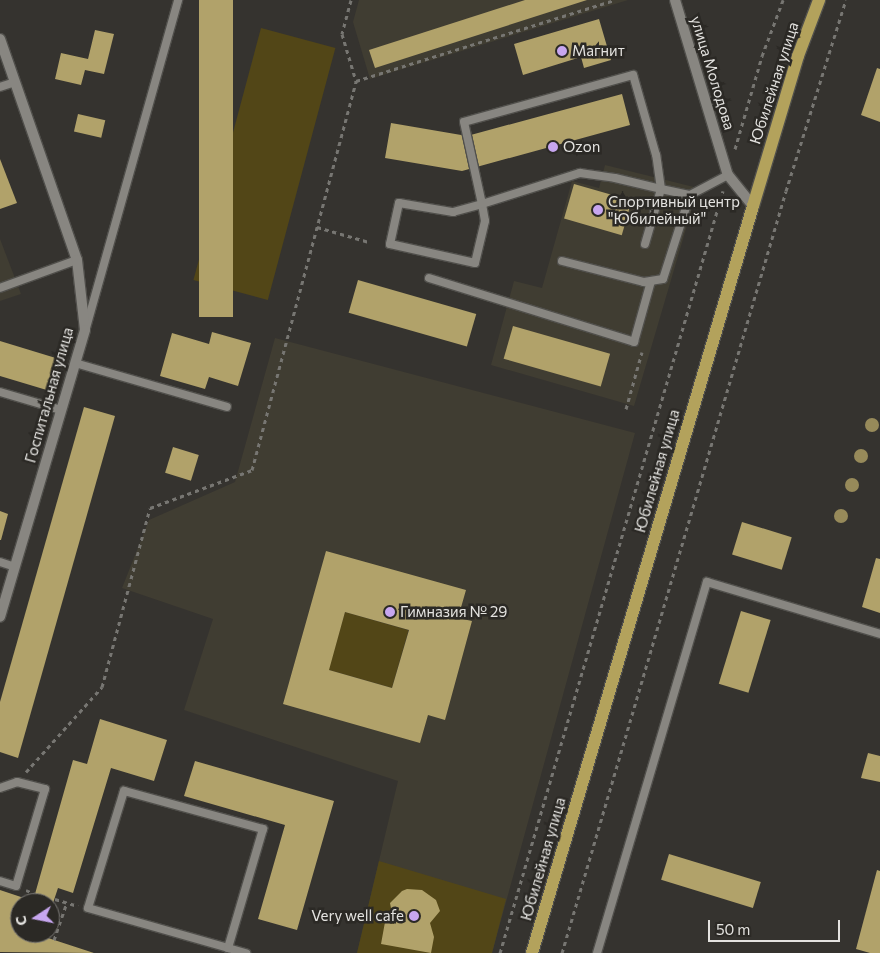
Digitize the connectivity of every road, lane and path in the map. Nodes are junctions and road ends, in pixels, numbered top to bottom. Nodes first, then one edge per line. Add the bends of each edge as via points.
1 (178, 0) edge
2 (351, 0) edge
3 (614, 0) edge
4 (675, 0) edge
5 (783, 0) edge
6 (819, 0) edge
7 (846, 0) edge
8 (0, 39) edge
9 (356, 81) junction
10 (14, 82) junction
11 (0, 87) edge
12 (728, 175) junction
13 (661, 189) junction
14 (690, 195) junction
15 (482, 204) junction
16 (753, 206) junction
17 (317, 227) junction
18 (369, 242) dead end
19 (645, 244) dead end
20 (77, 260) junction
21 (562, 261) dead end
22 (429, 278) dead end
23 (651, 281) junction
24 (0, 288) edge
25 (85, 330) junction
26 (75, 363) junction
27 (0, 392) edge
28 (227, 407) dead end
29 (61, 410) junction
30 (0, 562) edge
31 (15, 567) junction
32 (0, 617) edge
33 (880, 634) edge
34 (17, 782) junction
35 (0, 788) edge
36 (0, 882) edge
37 (60, 900) edge
38 (66, 902) junction
39 (88, 908) junction
40 (60, 921) edge
41 (228, 948) junction
42 (246, 953) edge
43 (500, 953) edge
44 (532, 953) edge
45 (562, 953) edge
46 (597, 953) edge

1 - 25 lane
2 - 9 path via 342,34
3 - 9 path
4 - 12 street, улица Молодова
5 - 12 path via 762,56
6 - 16 main road, Юбилейная улица via 798,56
7 - 45 path
8 - 10 street, Госпитальная улица
9 - 17 path
10 - 11 lane
10 - 20 street, Госпитальная улица
12 - 14 lane
12 - 16 street, улица Молодова
12 - 43 path
13 - 14 lane
13 - 15 lane via 580,172
13 - 15 lane via 656,155 633,75 464,122
13 - 19 lane
14 - 23 lane via 663,279
15 - 15 lane via 452,212 399,202 390,244 475,263 485,221
16 - 44 main road, Юбилейная улица
17 - 18 path
17 - 34 path via 252,470 150,508 102,687
20 - 24 lane
20 - 25 street, Госпитальная улица
21 - 23 lane
22 - 23 lane via 634,342
25 - 26 street, Госпитальная улица
26 - 28 lane
26 - 29 street, Госпитальная улица
27 - 29 lane
29 - 31 street, Госпитальная улица
30 - 31 lane
31 - 32 street, Госпитальная улица
33 - 46 lane via 707,582
34 - 35 lane
34 - 36 lane via 45,788 16,886
37 - 38 path
38 - 39 path
38 - 40 path
39 - 41 lane
39 - 41 lane via 124,791 262,829
41 - 42 lane

